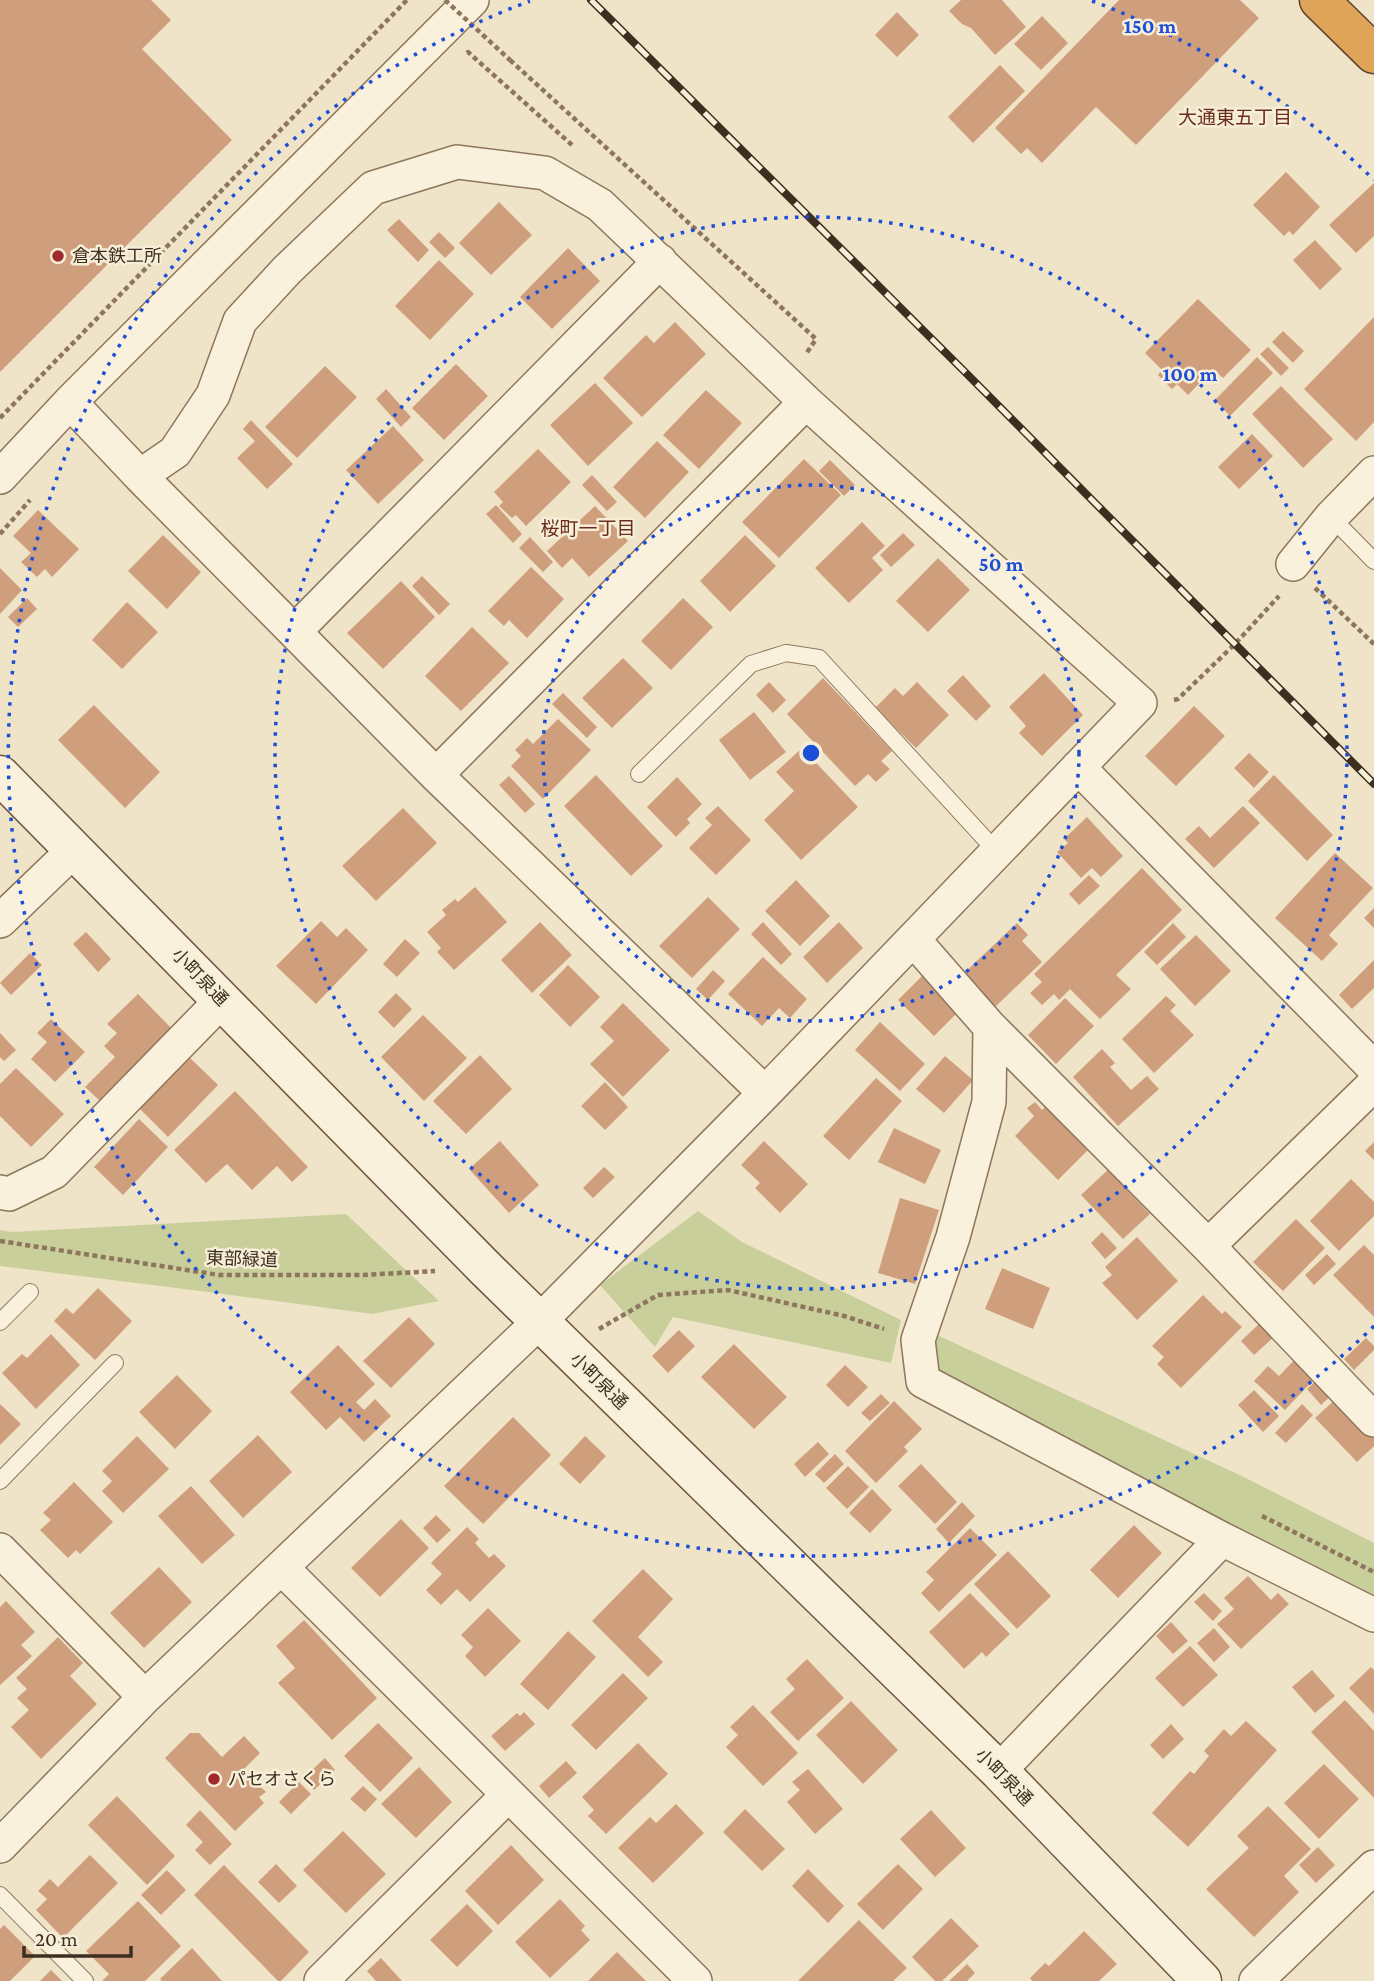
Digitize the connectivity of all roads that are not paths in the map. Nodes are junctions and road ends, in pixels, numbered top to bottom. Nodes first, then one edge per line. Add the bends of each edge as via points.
1 (472, 0) edge
2 (1319, 0) edge
3 (1374, 54) edge
4 (660, 261) junction
5 (70, 402) junction
6 (806, 402) junction
7 (1374, 473) edge
8 (140, 476) junction
9 (0, 477) edge
10 (1331, 517) junction
11 (1374, 561) edge
12 (1300, 572) road end
13 (295, 631) junction
14 (1079, 767) junction
15 (639, 774) dead end
16 (0, 775) edge
17 (436, 775) junction
18 (75, 849) junction
19 (997, 852) junction
20 (0, 921) edge
21 (913, 939) junction
22 (222, 1000) junction
23 (990, 1027) junction
24 (1374, 1068) edge
25 (1374, 1084) edge
26 (765, 1094) junction
27 (0, 1192) edge
28 (1208, 1246) junction
29 (30, 1292) dead end
30 (0, 1322) edge
31 (539, 1322) junction
32 (115, 1363) dead end
33 (1374, 1420) edge
34 (0, 1481) edge
35 (1222, 1539) junction
36 (0, 1550) edge
37 (282, 1568) junction
38 (1374, 1615) edge
39 (145, 1697) junction
40 (999, 1771) junction
41 (508, 1795) junction
42 (0, 1846) edge
43 (1374, 1867) edge
44 (0, 1895) edge
45 (85, 1981) edge
46 (321, 1981) edge
47 (695, 1981) edge
48 (1202, 1981) edge
49 (1256, 1981) edge

1 - 5 street
2 - 3 highway
4 - 6 street
4 - 8 street via 600,205 545,173 457,162 373,188 240,321 213,395 175,452
4 - 13 street
5 - 8 street
5 - 9 street
6 - 14 street via 1140,703
6 - 17 street
7 - 10 street
8 - 13 street
10 - 11 lane
10 - 12 street
13 - 17 street
14 - 19 street
14 - 24 street
15 - 19 lane via 751,663 786,653 818,658
16 - 18 street, 小町泉通
17 - 26 street
18 - 20 street
18 - 22 street, 小町泉通
19 - 21 street
21 - 23 street
21 - 26 street
22 - 27 street via 54,1172 9,1194
22 - 31 street, 小町泉通
23 - 28 street
23 - 35 street via 989,1102 953,1237 918,1340 922,1381
25 - 28 street
26 - 31 street
28 - 33 street
29 - 30 lane
31 - 37 street
31 - 40 street, 小町泉通
32 - 34 lane
35 - 38 street
35 - 40 street
36 - 39 street
37 - 39 street
37 - 41 street
39 - 42 street
40 - 48 street, 小町泉通
41 - 46 street
41 - 47 street
43 - 49 street
44 - 45 lane

